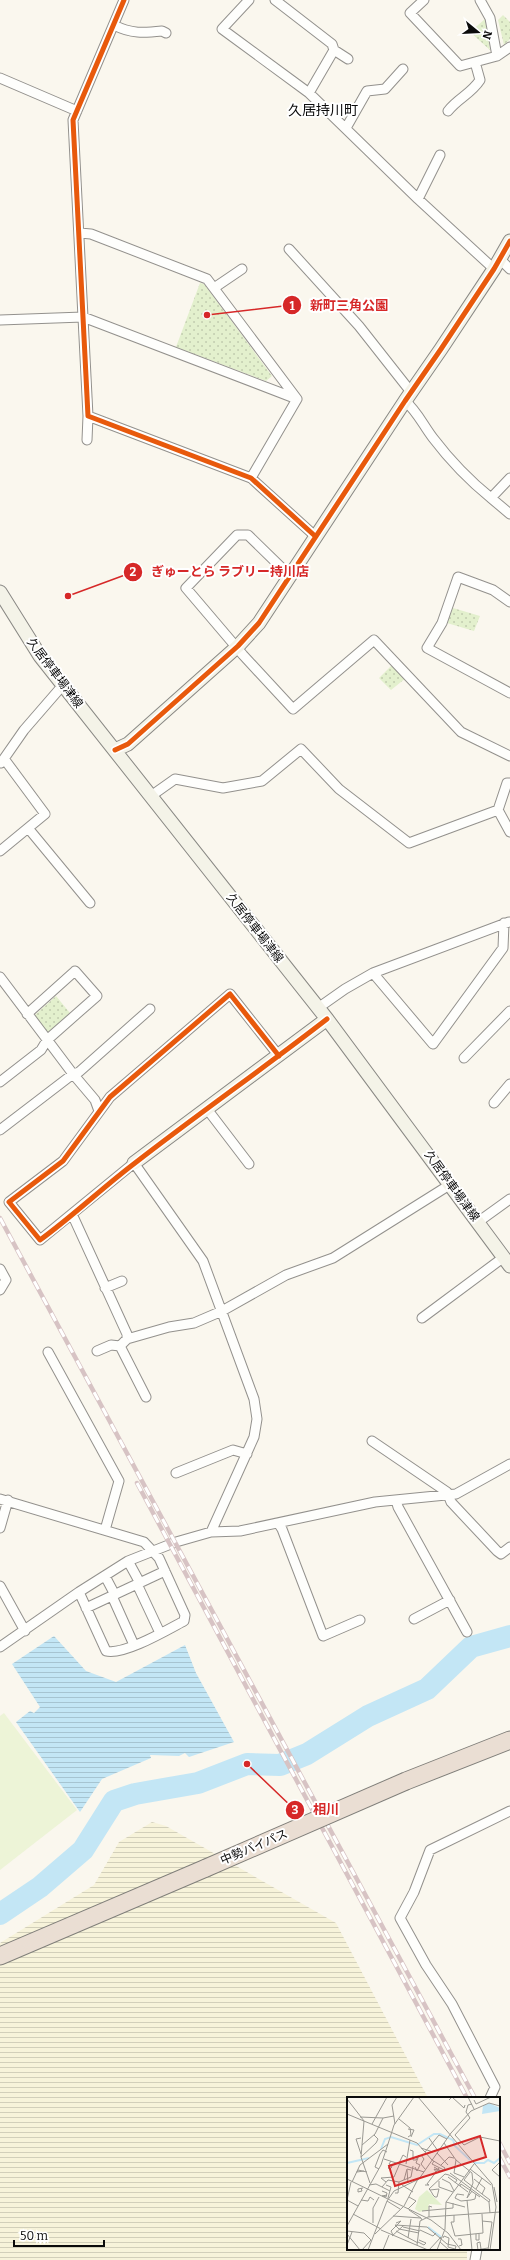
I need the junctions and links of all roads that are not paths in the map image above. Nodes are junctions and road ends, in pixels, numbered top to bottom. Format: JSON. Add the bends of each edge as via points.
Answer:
{"nodes":[{"id":1,"x":124,"y":0,"type":"edge"},
{"id":2,"x":249,"y":0,"type":"edge"},
{"id":3,"x":275,"y":0,"type":"edge"},
{"id":4,"x":424,"y":0,"type":"edge"},
{"id":5,"x":480,"y":0,"type":"edge"},
{"id":6,"x":114,"y":25,"type":"junction"},
{"id":7,"x":166,"y":33,"type":"dead end"},
{"id":8,"x":510,"y":47,"type":"edge"},
{"id":9,"x":334,"y":50,"type":"junction"},
{"id":10,"x":497,"y":56,"type":"junction"},
{"id":11,"x":348,"y":59,"type":"dead end"},
{"id":12,"x":475,"y":62,"type":"junction"},
{"id":13,"x":403,"y":69,"type":"dead end"},
{"id":14,"x":0,"y":78,"type":"edge"},
{"id":15,"x":309,"y":93,"type":"junction"},
{"id":16,"x":77,"y":111,"type":"junction"},
{"id":17,"x":448,"y":111,"type":"dead end"},
{"id":18,"x":346,"y":128,"type":"junction"},
{"id":19,"x":440,"y":155,"type":"dead end"},
{"id":20,"x":418,"y":199,"type":"junction"},
{"id":21,"x":80,"y":233,"type":"junction"},
{"id":22,"x":510,"y":241,"type":"edge"},
{"id":23,"x":288,"y":249,"type":"dead end"},
{"id":24,"x":497,"y":264,"type":"junction"},
{"id":25,"x":242,"y":269,"type":"dead end"},
{"id":26,"x":510,"y":269,"type":"edge"},
{"id":27,"x":214,"y":288,"type":"junction"},
{"id":28,"x":83,"y":317,"type":"junction"},
{"id":29,"x":0,"y":320,"type":"edge"},
{"id":30,"x":408,"y":396,"type":"junction"},
{"id":31,"x":297,"y":398,"type":"junction"},
{"id":32,"x":88,"y":416,"type":"junction"},
{"id":33,"x":87,"y":440,"type":"dead end"},
{"id":34,"x":251,"y":478,"type":"junction"},
{"id":35,"x":510,"y":478,"type":"edge"},
{"id":36,"x":491,"y":498,"type":"junction"},
{"id":37,"x":510,"y":514,"type":"edge"},
{"id":38,"x":315,"y":536,"type":"junction"},
{"id":39,"x":289,"y":575,"type":"junction"},
{"id":40,"x":0,"y":592,"type":"edge"},
{"id":41,"x":510,"y":602,"type":"edge"},
{"id":42,"x":238,"y":646,"type":"junction"},
{"id":43,"x":63,"y":685,"type":"junction"},
{"id":44,"x":510,"y":693,"type":"edge"},
{"id":45,"x":115,"y":750,"type":"junction"},
{"id":46,"x":510,"y":756,"type":"edge"},
{"id":47,"x":2,"y":762,"type":"edge"},
{"id":48,"x":510,"y":783,"type":"edge"},
{"id":49,"x":151,"y":796,"type":"junction"},
{"id":50,"x":498,"y":810,"type":"junction"},
{"id":51,"x":28,"y":828,"type":"junction"},
{"id":52,"x":510,"y":832,"type":"edge"},
{"id":53,"x":0,"y":851,"type":"edge"},
{"id":54,"x":90,"y":903,"type":"dead end"},
{"id":55,"x":507,"y":922,"type":"edge"},
{"id":56,"x":373,"y":973,"type":"junction"},
{"id":57,"x":0,"y":977,"type":"edge"},
{"id":58,"x":318,"y":1008,"type":"junction"},
{"id":59,"x":150,"y":1009,"type":"dead end"},
{"id":60,"x":510,"y":1011,"type":"edge"},
{"id":61,"x":27,"y":1014,"type":"junction"},
{"id":62,"x":327,"y":1019,"type":"junction"},
{"id":63,"x":47,"y":1040,"type":"junction"},
{"id":64,"x":279,"y":1056,"type":"junction"},
{"id":65,"x":464,"y":1058,"type":"dead end"},
{"id":66,"x":73,"y":1074,"type":"junction"},
{"id":67,"x":0,"y":1082,"type":"edge"},
{"id":68,"x":510,"y":1084,"type":"edge"},
{"id":69,"x":494,"y":1103,"type":"dead end"},
{"id":70,"x":207,"y":1109,"type":"junction"},
{"id":71,"x":99,"y":1111,"type":"junction"},
{"id":72,"x":0,"y":1130,"type":"edge"},
{"id":73,"x":134,"y":1163,"type":"junction"},
{"id":74,"x":248,"y":1164,"type":"dead end"},
{"id":75,"x":451,"y":1184,"type":"junction"},
{"id":76,"x":510,"y":1199,"type":"edge"},
{"id":77,"x":72,"y":1214,"type":"junction"},
{"id":78,"x":478,"y":1222,"type":"junction"},
{"id":79,"x":507,"y":1261,"type":"edge"},
{"id":80,"x":0,"y":1269,"type":"edge"},
{"id":81,"x":122,"y":1281,"type":"dead end"},
{"id":82,"x":105,"y":1288,"type":"junction"},
{"id":83,"x":0,"y":1290,"type":"edge"},
{"id":84,"x":222,"y":1311,"type":"junction"},
{"id":85,"x":422,"y":1318,"type":"dead end"},
{"id":86,"x":124,"y":1342,"type":"junction"},
{"id":87,"x":97,"y":1351,"type":"dead end"},
{"id":88,"x":48,"y":1352,"type":"dead end"},
{"id":89,"x":146,"y":1396,"type":"dead end"},
{"id":90,"x":372,"y":1441,"type":"dead end"},
{"id":91,"x":247,"y":1454,"type":"junction"},
{"id":92,"x":510,"y":1464,"type":"edge"},
{"id":93,"x":176,"y":1473,"type":"dead end"},
{"id":94,"x":450,"y":1495,"type":"junction"},
{"id":95,"x":4,"y":1499,"type":"edge"},
{"id":96,"x":396,"y":1500,"type":"junction"},
{"id":97,"x":278,"y":1523,"type":"junction"},
{"id":98,"x":0,"y":1528,"type":"edge"},
{"id":99,"x":105,"y":1530,"type":"junction"},
{"id":100,"x":211,"y":1532,"type":"junction"},
{"id":101,"x":510,"y":1547,"type":"edge"},
{"id":102,"x":153,"y":1551,"type":"junction"},
{"id":103,"x":128,"y":1561,"type":"junction"},
{"id":104,"x":165,"y":1570,"type":"junction"},
{"id":105,"x":105,"y":1576,"type":"junction"},
{"id":106,"x":138,"y":1584,"type":"junction"},
{"id":107,"x":0,"y":1586,"type":"edge"},
{"id":108,"x":79,"y":1592,"type":"junction"},
{"id":109,"x":113,"y":1596,"type":"junction"},
{"id":110,"x":450,"y":1600,"type":"junction"},
{"id":111,"x":86,"y":1608,"type":"junction"},
{"id":112,"x":414,"y":1619,"type":"dead end"},
{"id":113,"x":360,"y":1620,"type":"dead end"},
{"id":114,"x":25,"y":1631,"type":"junction"},
{"id":115,"x":467,"y":1632,"type":"dead end"},
{"id":116,"x":160,"y":1633,"type":"junction"},
{"id":117,"x":134,"y":1645,"type":"junction"},
{"id":118,"x":0,"y":1647,"type":"edge"},
{"id":119,"x":510,"y":1740,"type":"edge"},
{"id":120,"x":510,"y":1811,"type":"edge"},
{"id":121,"x":4,"y":1955,"type":"edge"},
{"id":122,"x":490,"y":2097,"type":"edge"},
{"id":123,"x":477,"y":2250,"type":"edge"},
{"id":124,"x":475,"y":2260,"type":"edge"}],
"edges":[{"from":1,"to":6,"type":"street"},
{"from":2,"to":15,"type":"street","via":[[222,29]]},
{"from":3,"to":9,"type":"street","via":[[332,44]]},
{"from":4,"to":12,"type":"street","via":[[410,13],[460,66]]},
{"from":5,"to":10,"type":"street","via":[[490,18]]},
{"from":6,"to":7,"type":"street","via":[[126,32]]},
{"from":6,"to":16,"type":"street"},
{"from":8,"to":10,"type":"street"},
{"from":9,"to":11,"type":"street"},
{"from":9,"to":15,"type":"street"},
{"from":10,"to":12,"type":"street"},
{"from":12,"to":17,"type":"street","via":[[480,80],[472,91]]},
{"from":13,"to":18,"type":"street","via":[[385,89],[367,91]]},
{"from":14,"to":16,"type":"street"},
{"from":15,"to":18,"type":"street"},
{"from":16,"to":21,"type":"street","via":[[73,120]]},
{"from":18,"to":20,"type":"street"},
{"from":19,"to":20,"type":"street"},
{"from":20,"to":24,"type":"street"},
{"from":21,"to":27,"type":"street","via":[[91,234],[207,278]]},
{"from":21,"to":28,"type":"street"},
{"from":22,"to":24,"type":"street"},
{"from":23,"to":30,"type":"street","via":[[359,326]]},
{"from":24,"to":26,"type":"street"},
{"from":24,"to":30,"type":"street"},
{"from":25,"to":27,"type":"street"},
{"from":27,"to":31,"type":"street"},
{"from":28,"to":29,"type":"street"},
{"from":28,"to":31,"type":"street"},
{"from":28,"to":32,"type":"street"},
{"from":30,"to":36,"type":"street","via":[[412,407],[445,453]]},
{"from":30,"to":38,"type":"street"},
{"from":31,"to":34,"type":"street"},
{"from":32,"to":33,"type":"street"},
{"from":32,"to":34,"type":"street"},
{"from":34,"to":38,"type":"street"},
{"from":35,"to":36,"type":"street"},
{"from":36,"to":37,"type":"street"},
{"from":38,"to":39,"type":"street"},
{"from":39,"to":42,"type":"street","via":[[282,590],[259,623]]},
{"from":39,"to":42,"type":"street","via":[[248,535],[237,535],[186,588]]},
{"from":40,"to":43,"type":"street","name":"久居停車場津線","via":[[40,656]]},
{"from":41,"to":44,"type":"street","via":[[493,590],[458,577],[442,623],[427,648]]},
{"from":42,"to":45,"type":"street","via":[[128,744]]},
{"from":42,"to":46,"type":"street","via":[[243,655],[293,709],[374,640],[461,732]]},
{"from":43,"to":45,"type":"street","name":"久居停車場津線"},
{"from":43,"to":47,"type":"street","via":[[24,730]]},
{"from":45,"to":49,"type":"street","name":"久居停車場津線"},
{"from":47,"to":51,"type":"street","via":[[45,814]]},
{"from":48,"to":50,"type":"street","via":[[507,783]]},
{"from":49,"to":50,"type":"street","via":[[175,779],[223,788],[262,781],[301,749],[340,789],[409,843]]},
{"from":49,"to":58,"type":"street","name":"久居停車場津線"},
{"from":50,"to":52,"type":"street"},
{"from":51,"to":53,"type":"street"},
{"from":51,"to":54,"type":"street"},
{"from":55,"to":56,"type":"street"},
{"from":55,"to":56,"type":"street","via":[[503,948],[433,1044]]},
{"from":56,"to":58,"type":"street"},
{"from":57,"to":61,"type":"street"},
{"from":58,"to":62,"type":"street","name":"久居停車場津線"},
{"from":59,"to":66,"type":"street","via":[[79,1072]]},
{"from":60,"to":65,"type":"street"},
{"from":61,"to":63,"type":"street"},
{"from":61,"to":63,"type":"street","via":[[75,971],[97,996]]},
{"from":62,"to":64,"type":"street"},
{"from":62,"to":75,"type":"street","name":"久居停車場津線"},
{"from":63,"to":66,"type":"street"},
{"from":63,"to":67,"type":"street","via":[[41,1050]]},
{"from":64,"to":70,"type":"street"},
{"from":64,"to":71,"type":"street","via":[[230,994],[110,1097]]},
{"from":66,"to":71,"type":"street","via":[[95,1100]]},
{"from":66,"to":72,"type":"street"},
{"from":68,"to":69,"type":"street"},
{"from":70,"to":73,"type":"street"},
{"from":70,"to":74,"type":"street"},
{"from":71,"to":77,"type":"street","via":[[63,1161],[10,1202],[40,1240]]},
{"from":73,"to":77,"type":"street"},
{"from":73,"to":84,"type":"street","via":[[195,1247],[210,1276]]},
{"from":75,"to":78,"type":"street","name":"久居停車場津線"},
{"from":75,"to":84,"type":"street","via":[[333,1258],[286,1275]]},
{"from":76,"to":78,"type":"street"},
{"from":77,"to":82,"type":"street"},
{"from":78,"to":79,"type":"street","name":"久居停車場津線"},
{"from":79,"to":85,"type":"street"},
{"from":80,"to":83,"type":"street","via":[[6,1280]]},
{"from":81,"to":82,"type":"street"},
{"from":82,"to":86,"type":"street"},
{"from":84,"to":86,"type":"street","via":[[194,1323],[169,1327]]},
{"from":84,"to":91,"type":"street","via":[[256,1410],[256,1428]]},
{"from":86,"to":87,"type":"street"},
{"from":86,"to":89,"type":"street"},
{"from":88,"to":99,"type":"street","via":[[119,1481]]},
{"from":90,"to":94,"type":"street"},
{"from":91,"to":93,"type":"street","via":[[234,1450]]},
{"from":91,"to":100,"type":"street"},
{"from":92,"to":94,"type":"street"},
{"from":94,"to":96,"type":"street"},
{"from":94,"to":101,"type":"street","via":[[451,1502],[497,1552],[501,1554]]},
{"from":95,"to":98,"type":"street"},
{"from":95,"to":99,"type":"street"},
{"from":96,"to":97,"type":"street","via":[[375,1502]]},
{"from":96,"to":110,"type":"street"},
{"from":97,"to":100,"type":"street","via":[[240,1531]]},
{"from":97,"to":113,"type":"street","via":[[323,1636]]},
{"from":99,"to":102,"type":"street","via":[[144,1542]]},
{"from":100,"to":102,"type":"street"},
{"from":102,"to":103,"type":"street"},
{"from":102,"to":104,"type":"street"},
{"from":103,"to":105,"type":"street"},
{"from":103,"to":106,"type":"street"},
{"from":104,"to":106,"type":"street"},
{"from":104,"to":116,"type":"street","via":[[185,1615],[184,1621]]},
{"from":105,"to":108,"type":"street"},
{"from":105,"to":109,"type":"street"},
{"from":106,"to":109,"type":"street"},
{"from":106,"to":116,"type":"street"},
{"from":107,"to":114,"type":"street"},
{"from":108,"to":111,"type":"street"},
{"from":108,"to":114,"type":"street"},
{"from":109,"to":111,"type":"street"},
{"from":109,"to":117,"type":"street"},
{"from":110,"to":112,"type":"street"},
{"from":110,"to":115,"type":"street"},
{"from":111,"to":117,"type":"street","via":[[106,1651],[113,1653]]},
{"from":114,"to":118,"type":"street"},
{"from":116,"to":117,"type":"street"},
{"from":119,"to":121,"type":"highway","name":"中勢バイパス","bridge":true,"via":[[406,1782]]},
{"from":120,"to":122,"type":"street","via":[[430,1850],[414,1892],[400,1918],[426,1965],[452,2004],[495,2087]]},
{"from":123,"to":124,"type":"street"}]}
